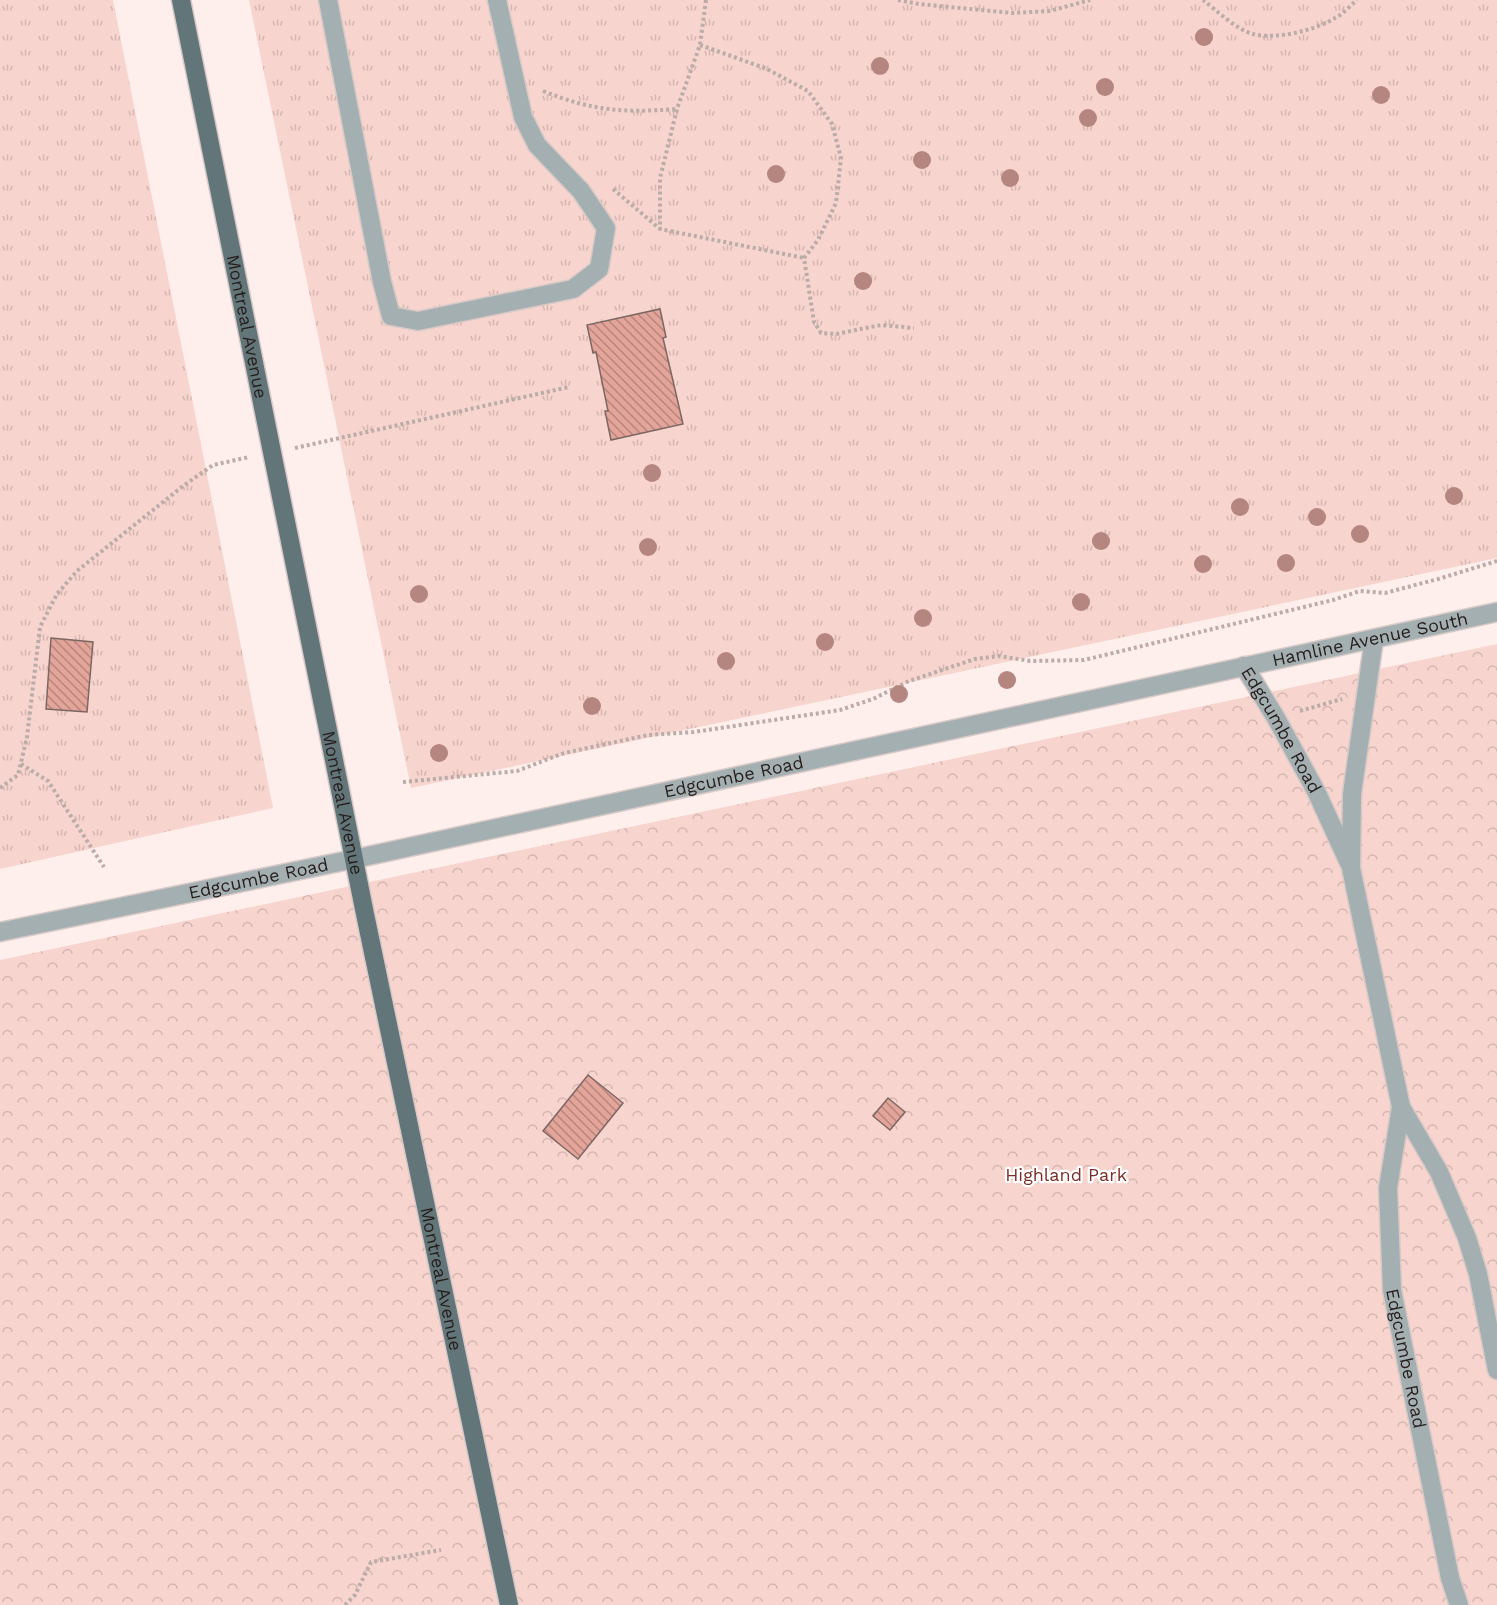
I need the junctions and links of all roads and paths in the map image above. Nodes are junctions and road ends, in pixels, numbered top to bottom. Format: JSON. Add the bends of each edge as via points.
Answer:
{"nodes":[{"id":1,"x":181,"y":0,"type":"edge"},
{"id":2,"x":328,"y":0,"type":"edge"},
{"id":3,"x":497,"y":0,"type":"edge"},
{"id":4,"x":706,"y":0,"type":"edge"},
{"id":5,"x":898,"y":0,"type":"edge"},
{"id":6,"x":1090,"y":0,"type":"edge"},
{"id":7,"x":1203,"y":0,"type":"edge"},
{"id":8,"x":1357,"y":0,"type":"edge"},
{"id":9,"x":700,"y":45,"type":"junction"},
{"id":10,"x":540,"y":80,"type":"dead end"},
{"id":11,"x":543,"y":91,"type":"junction"},
{"id":12,"x":545,"y":100,"type":"dead end"},
{"id":13,"x":677,"y":109,"type":"junction"},
{"id":14,"x":607,"y":184,"type":"dead end"},
{"id":15,"x":660,"y":229,"type":"junction"},
{"id":16,"x":804,"y":258,"type":"junction"},
{"id":17,"x":914,"y":328,"type":"dead end"},
{"id":18,"x":569,"y":387,"type":"dead end"},
{"id":19,"x":272,"y":452,"type":"junction"},
{"id":20,"x":1497,"y":561,"type":"edge"},
{"id":21,"x":1497,"y":612,"type":"edge"},
{"id":22,"x":1374,"y":639,"type":"junction"},
{"id":23,"x":1244,"y":666,"type":"junction"},
{"id":24,"x":21,"y":764,"type":"junction"},
{"id":25,"x":403,"y":782,"type":"dead end"},
{"id":26,"x":0,"y":788,"type":"edge"},
{"id":27,"x":354,"y":859,"type":"junction"},
{"id":28,"x":104,"y":867,"type":"dead end"},
{"id":29,"x":1352,"y":868,"type":"junction"},
{"id":30,"x":0,"y":932,"type":"edge"},
{"id":31,"x":1401,"y":1107,"type":"junction"},
{"id":32,"x":1497,"y":1370,"type":"edge"},
{"id":33,"x":441,"y":1550,"type":"dead end"},
{"id":34,"x":345,"y":1605,"type":"edge"},
{"id":35,"x":509,"y":1605,"type":"edge"},
{"id":36,"x":1459,"y":1605,"type":"edge"}],
"edges":[{"from":1,"to":19,"type":"main road","name":"Montreal Avenue"},
{"from":2,"to":3,"type":"street","via":[[382,282],[392,316],[418,321],[573,289],[599,269],[606,228],[581,191],[537,145],[523,117]]},
{"from":4,"to":9,"type":"path"},
{"from":5,"to":6,"type":"path","via":[[1012,13],[1050,11]]},
{"from":7,"to":8,"type":"path","via":[[1253,34],[1278,35],[1317,27],[1338,17]]},
{"from":9,"to":13,"type":"path"},
{"from":9,"to":16,"type":"path","via":[[765,68],[808,91],[832,124],[841,158],[836,203],[818,240]]},
{"from":10,"to":11,"type":"path"},
{"from":11,"to":12,"type":"path"},
{"from":11,"to":13,"type":"path","via":[[598,109]]},
{"from":13,"to":15,"type":"path","via":[[660,178]]},
{"from":14,"to":15,"type":"path"},
{"from":15,"to":16,"type":"path"},
{"from":16,"to":17,"type":"path","via":[[813,322],[821,333],[881,325]]},
{"from":18,"to":19,"type":"path"},
{"from":19,"to":24,"type":"path","via":[[213,465],[77,571],[57,594],[40,627]]},
{"from":19,"to":27,"type":"main road","name":"Montreal Avenue"},
{"from":20,"to":25,"type":"path","via":[[1385,593],[1360,591],[1084,660],[1030,661],[999,656],[975,659],[840,710],[648,735],[564,753],[517,771]]},
{"from":21,"to":22,"type":"street","name":"Hamline Avenue South"},
{"from":22,"to":23,"type":"street","name":"Hamline Avenue South"},
{"from":22,"to":29,"type":"street","name":"Edgcumbe Road","via":[[1352,794]]},
{"from":23,"to":27,"type":"street","name":"Edgcumbe Road"},
{"from":23,"to":29,"type":"street","name":"Edgcumbe Road","via":[[1316,791]]},
{"from":24,"to":26,"type":"path","via":[[18,775]]},
{"from":24,"to":28,"type":"path","via":[[48,781]]},
{"from":27,"to":30,"type":"street","name":"Edgcumbe Road"},
{"from":27,"to":35,"type":"main road","name":"Montreal Avenue"},
{"from":29,"to":31,"type":"street","name":"Edgcumbe Road"},
{"from":31,"to":32,"type":"street","name":"Edgcumbe Road","via":[[1439,1172],[1467,1238]]},
{"from":31,"to":36,"type":"street","name":"Edgcumbe Road","via":[[1388,1188],[1392,1290],[1450,1578]]},
{"from":33,"to":34,"type":"path","via":[[371,1562],[355,1595]]}]}
